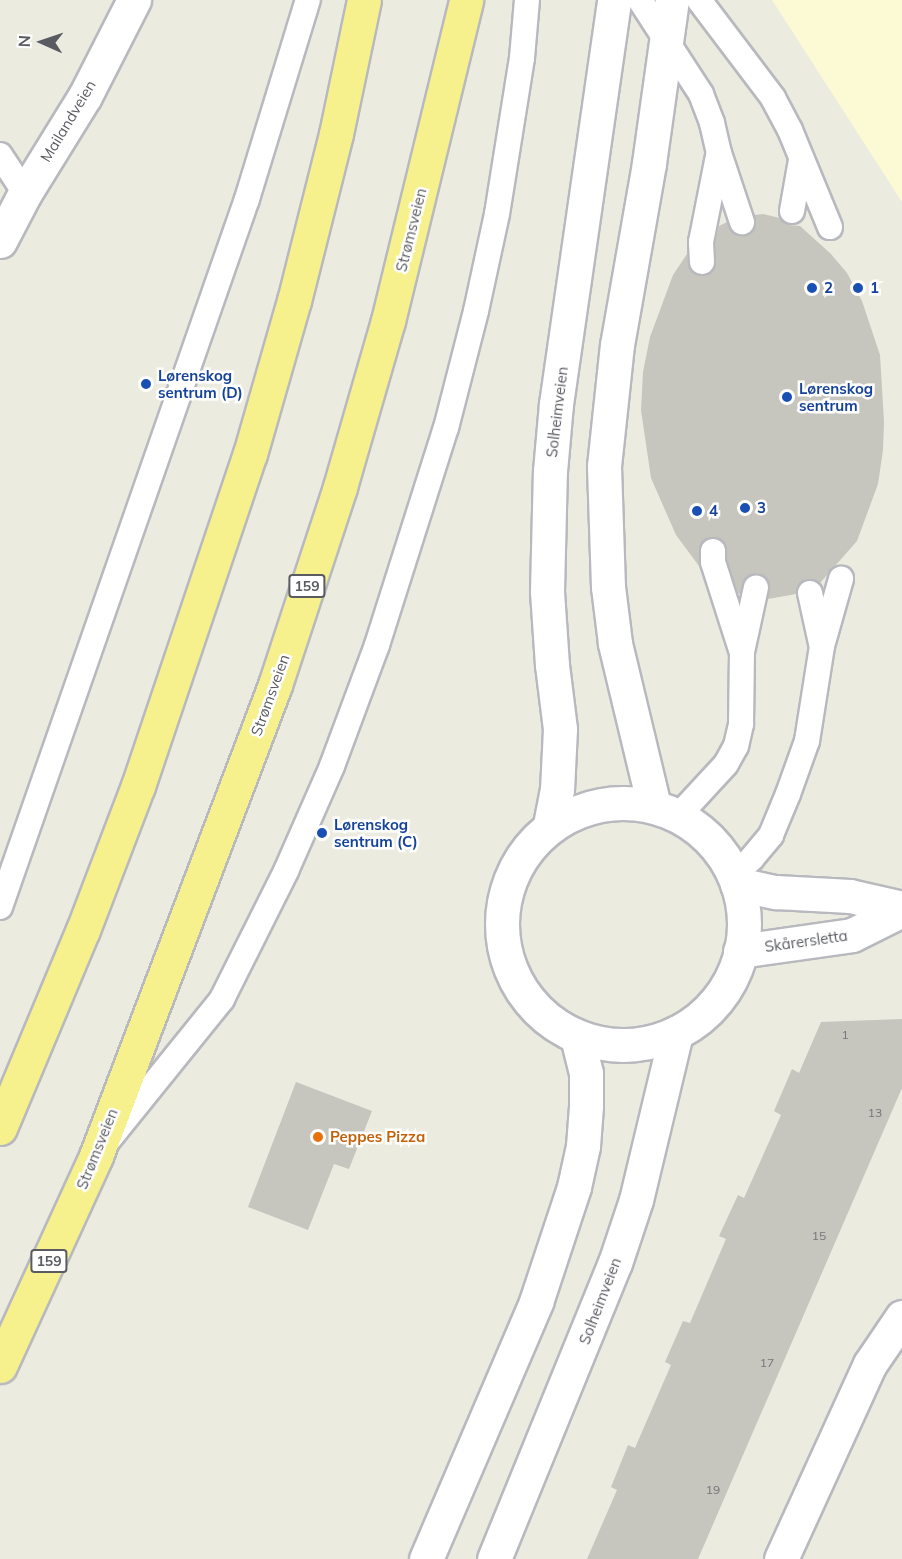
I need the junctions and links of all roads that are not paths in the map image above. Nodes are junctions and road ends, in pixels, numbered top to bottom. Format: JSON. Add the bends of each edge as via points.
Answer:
{"nodes":[{"id":1,"x":134,"y":0,"type":"edge"},
{"id":2,"x":308,"y":0,"type":"edge"},
{"id":3,"x":364,"y":0,"type":"edge"},
{"id":4,"x":466,"y":0,"type":"edge"},
{"id":5,"x":527,"y":0,"type":"edge"},
{"id":6,"x":614,"y":0,"type":"edge"},
{"id":7,"x":640,"y":0,"type":"edge"},
{"id":8,"x":672,"y":0,"type":"edge"},
{"id":9,"x":699,"y":0,"type":"edge"},
{"id":10,"x":667,"y":41,"type":"junction"},
{"id":11,"x":718,"y":153,"type":"junction"},
{"id":12,"x":0,"y":155,"type":"edge"},
{"id":13,"x":801,"y":160,"type":"junction"},
{"id":14,"x":25,"y":193,"type":"junction"},
{"id":15,"x":792,"y":211,"type":"dead end"},
{"id":16,"x":742,"y":222,"type":"dead end"},
{"id":17,"x":830,"y":227,"type":"dead end"},
{"id":18,"x":0,"y":241,"type":"edge"},
{"id":19,"x":702,"y":262,"type":"dead end"},
{"id":20,"x":713,"y":551,"type":"dead end"},
{"id":21,"x":842,"y":579,"type":"dead end"},
{"id":22,"x":756,"y":587,"type":"dead end"},
{"id":23,"x":810,"y":593,"type":"dead end"},
{"id":24,"x":822,"y":646,"type":"junction"},
{"id":25,"x":742,"y":652,"type":"junction"},
{"id":26,"x":667,"y":810,"type":"junction"},
{"id":27,"x":550,"y":825,"type":"junction"},
{"id":28,"x":735,"y":880,"type":"junction"},
{"id":29,"x":0,"y":907,"type":"edge"},
{"id":30,"x":902,"y":909,"type":"edge"},
{"id":31,"x":740,"y":951,"type":"junction"},
{"id":32,"x":676,"y":1033,"type":"junction"},
{"id":33,"x":578,"y":1036,"type":"junction"},
{"id":34,"x":0,"y":1128,"type":"edge"},
{"id":35,"x":96,"y":1156,"type":"junction"},
{"id":36,"x":902,"y":1317,"type":"edge"},
{"id":37,"x":1,"y":1363,"type":"edge"},
{"id":38,"x":426,"y":1559,"type":"edge"},
{"id":39,"x":494,"y":1559,"type":"edge"},
{"id":40,"x":781,"y":1559,"type":"edge"}],
"edges":[{"from":1,"to":14,"type":"main road","name":"Mailandveien","via":[[85,96]]},
{"from":2,"to":29,"type":"lane","via":[[247,199]]},
{"from":3,"to":34,"type":"highway","via":[[336,134],[250,454],[138,786]]},
{"from":4,"to":35,"type":"highway","name":"Strømsveien","number":"159","via":[[388,321],[340,488],[275,685]]},
{"from":5,"to":35,"type":"lane","via":[[522,58],[497,214],[446,428],[377,645],[332,766],[286,871],[222,999]]},
{"from":6,"to":27,"type":"main road","name":"Solheimveien","via":[[556,404],[550,471],[547,591],[560,729],[559,771]]},
{"from":7,"to":10,"type":"lane"},
{"from":8,"to":10,"type":"main road"},
{"from":9,"to":13,"type":"lane","via":[[773,98]]},
{"from":10,"to":11,"type":"lane","via":[[701,94]]},
{"from":10,"to":26,"type":"main road","via":[[622,312],[604,466],[607,575],[615,643]]},
{"from":11,"to":16,"type":"lane"},
{"from":11,"to":19,"type":"lane","via":[[701,242]]},
{"from":12,"to":14,"type":"lane"},
{"from":13,"to":15,"type":"lane"},
{"from":13,"to":17,"type":"lane"},
{"from":14,"to":18,"type":"main road","name":"Mailandveien"},
{"from":20,"to":25,"type":"lane","via":[[713,562]]},
{"from":21,"to":24,"type":"lane"},
{"from":22,"to":25,"type":"lane"},
{"from":23,"to":24,"type":"lane"},
{"from":24,"to":28,"type":"lane","via":[[807,741],[788,794],[771,835]]},
{"from":25,"to":26,"type":"lane","via":[[741,724],[736,746],[726,764]]},
{"from":26,"to":27,"type":"main road","via":[[606,804]]},
{"from":26,"to":28,"type":"main road","via":[[709,839]]},
{"from":27,"to":33,"type":"main road","via":[[521,860],[509,884],[503,936],[508,962],[519,986],[555,1024]]},
{"from":28,"to":30,"type":"main road","name":"Skårersletta","via":[[776,892],[850,896]]},
{"from":28,"to":31,"type":"main road","via":[[744,917]]},
{"from":30,"to":31,"type":"main road","name":"Skårersletta","via":[[852,935]]},
{"from":31,"to":32,"type":"main road","via":[[729,982],[715,1002]]},
{"from":32,"to":33,"type":"main road","via":[[627,1045]]},
{"from":32,"to":39,"type":"main road","name":"Solheimveien","via":[[636,1200],[615,1263]]},
{"from":33,"to":38,"type":"main road","via":[[586,1073],[586,1106],[574,1187],[536,1302]]},
{"from":35,"to":37,"type":"highway","name":"Strømsveien","number":"159"},
{"from":36,"to":40,"type":"main road","via":[[870,1364]]}]}
